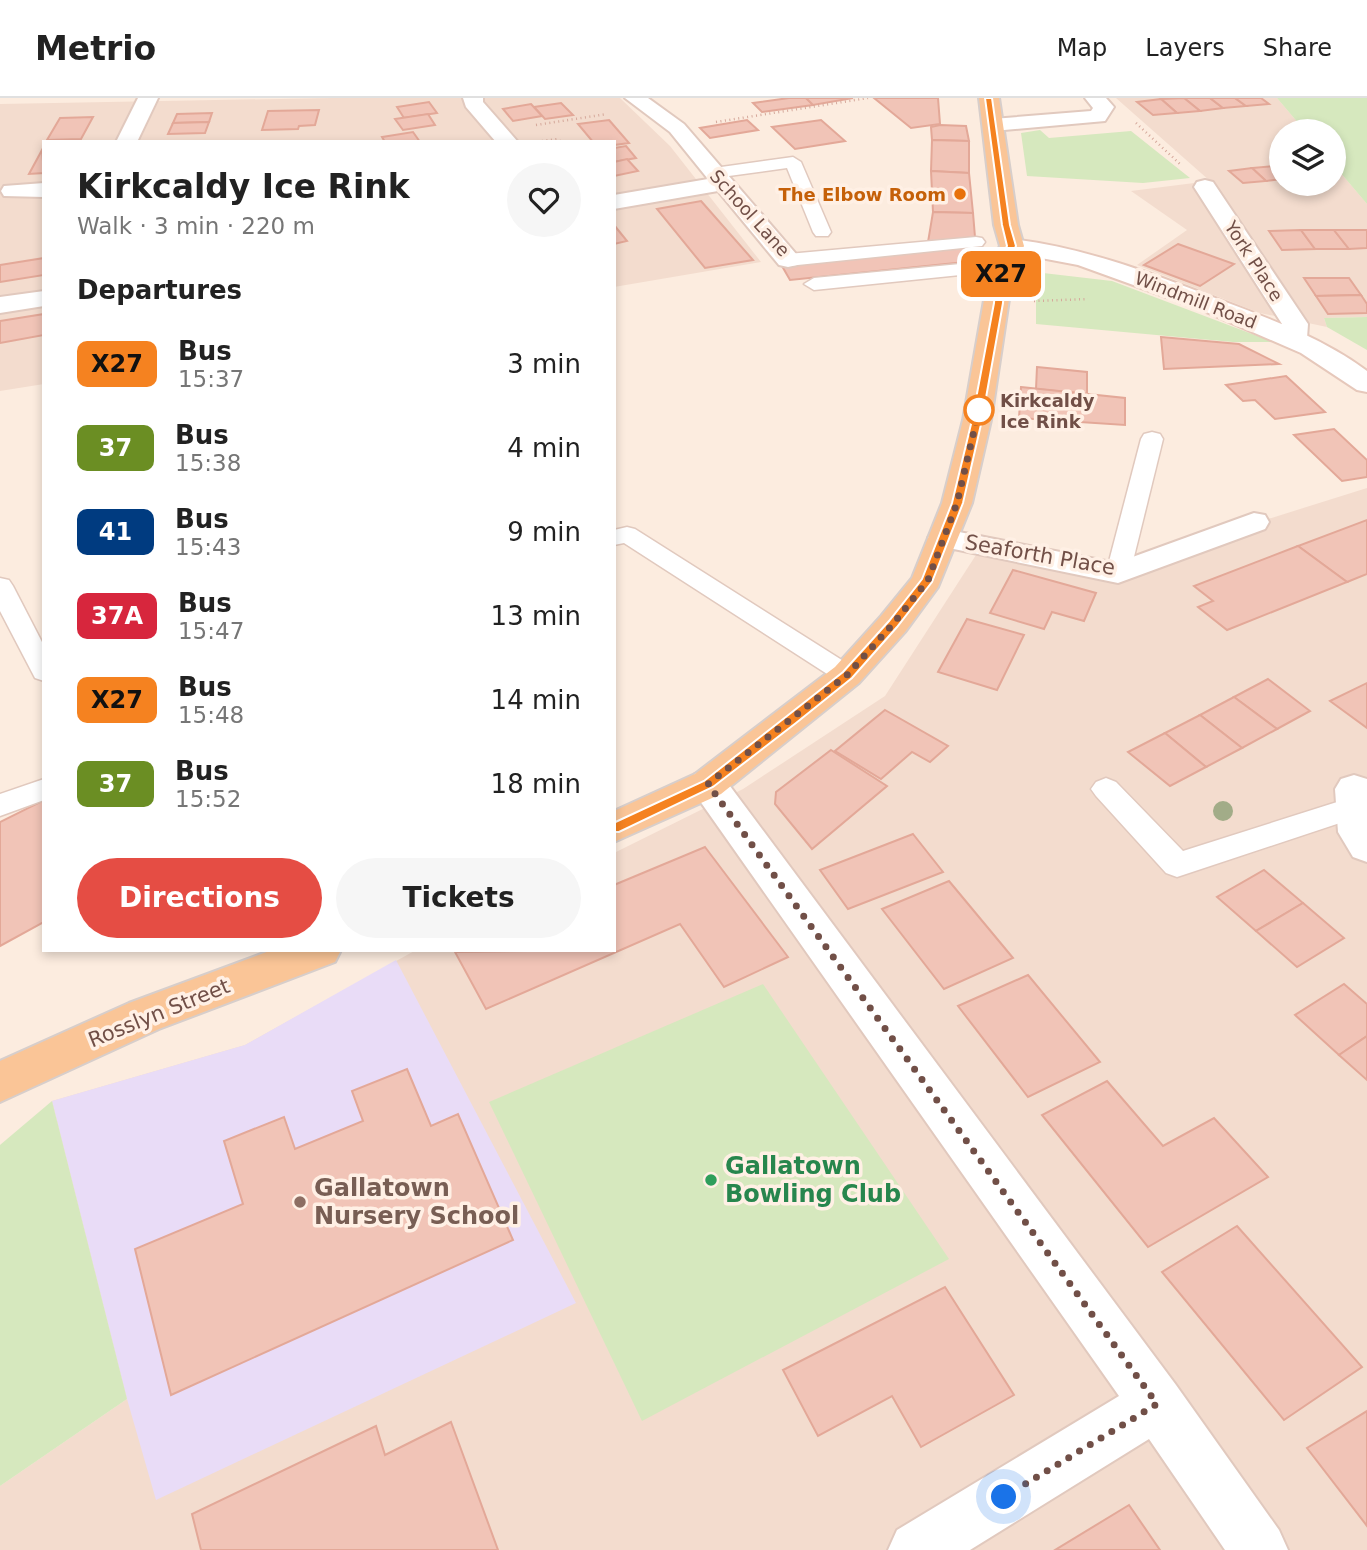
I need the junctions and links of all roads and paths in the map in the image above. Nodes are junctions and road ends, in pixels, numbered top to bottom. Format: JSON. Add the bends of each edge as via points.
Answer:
{"nodes":[{"id":1,"x":148,"y":98,"type":"edge"},
{"id":2,"x":473,"y":98,"type":"edge"},
{"id":3,"x":869,"y":98,"type":"edge"},
{"id":4,"x":1094,"y":98,"type":"edge"},
{"id":5,"x":643,"y":103,"type":"edge"},
{"id":6,"x":991,"y":112,"type":"edge"},
{"id":7,"x":1129,"y":117,"type":"dead end"},
{"id":8,"x":677,"y":128,"type":"junction"},
{"id":9,"x":502,"y":136,"type":"edge"},
{"id":10,"x":127,"y":140,"type":"edge"},
{"id":11,"x":718,"y":178,"type":"junction"},
{"id":12,"x":1205,"y":187,"type":"joint"},
{"id":13,"x":42,"y":190,"type":"edge"},
{"id":14,"x":12,"y":191,"type":"dead end"},
{"id":15,"x":616,"y":202,"type":"edge"},
{"id":16,"x":822,"y":232,"type":"dead end"},
{"id":17,"x":976,"y":242,"type":"dead end"},
{"id":18,"x":1007,"y":256,"type":"junction"},
{"id":19,"x":788,"y":260,"type":"joint"},
{"id":20,"x":814,"y":284,"type":"dead end"},
{"id":21,"x":42,"y":298,"type":"edge"},
{"id":22,"x":0,"y":305,"type":"edge"},
{"id":23,"x":1294,"y":338,"type":"junction"},
{"id":24,"x":1367,"y":384,"type":"edge"},
{"id":25,"x":1152,"y":439,"type":"dead end"},
{"id":26,"x":1254,"y":522,"type":"dead end"},
{"id":27,"x":616,"y":537,"type":"edge"},
{"id":28,"x":944,"y":538,"type":"junction"},
{"id":29,"x":1118,"y":573,"type":"junction"},
{"id":30,"x":0,"y":586,"type":"edge"},
{"id":31,"x":42,"y":668,"type":"edge"},
{"id":32,"x":847,"y":675,"type":"junction"},
{"id":33,"x":708,"y":784,"type":"junction"},
{"id":34,"x":1106,"y":789,"type":"dead end"},
{"id":35,"x":42,"y":790,"type":"edge"},
{"id":36,"x":1355,"y":798,"type":"joint"},
{"id":37,"x":0,"y":806,"type":"edge"},
{"id":38,"x":616,"y":827,"type":"edge"},
{"id":39,"x":1367,"y":847,"type":"edge"},
{"id":40,"x":315,"y":952,"type":"edge"},
{"id":41,"x":0,"y":1082,"type":"edge"},
{"id":42,"x":1157,"y":1404,"type":"junction"},
{"id":43,"x":917,"y":1550,"type":"edge"},
{"id":44,"x":1259,"y":1550,"type":"edge"}],
"edges":[{"from":1,"to":10,"type":"street"},
{"from":2,"to":9,"type":"street"},
{"from":3,"to":8,"type":"path"},
{"from":4,"to":6,"type":"street","via":[[1104,107],[1098,117]]},
{"from":5,"to":8,"type":"street","name":"School Lane"},
{"from":5,"to":9,"type":"path"},
{"from":6,"to":18,"type":"main road"},
{"from":7,"to":12,"type":"path"},
{"from":8,"to":11,"type":"street","name":"School Lane"},
{"from":11,"to":15,"type":"street"},
{"from":11,"to":16,"type":"lane","via":[[793,162]]},
{"from":11,"to":19,"type":"street","name":"School Lane"},
{"from":12,"to":23,"type":"street","name":"York Place","via":[[1295,324]]},
{"from":13,"to":14,"type":"street"},
{"from":17,"to":19,"type":"lane","name":"School Lane"},
{"from":18,"to":20,"type":"lane"},
{"from":18,"to":23,"type":"street","name":"Windmill Road","via":[[1069,254]]},
{"from":18,"to":28,"type":"main road","via":[[977,420]]},
{"from":21,"to":22,"type":"street"},
{"from":23,"to":24,"type":"street","name":"Windmill Road"},
{"from":25,"to":29,"type":"lane"},
{"from":26,"to":29,"type":"street","name":"Seaforth Place"},
{"from":27,"to":32,"type":"lane","via":[[627,534]]},
{"from":28,"to":29,"type":"street","name":"Seaforth Place"},
{"from":28,"to":32,"type":"main road","via":[[928,580]]},
{"from":30,"to":31,"type":"lane"},
{"from":32,"to":33,"type":"main road"},
{"from":33,"to":38,"type":"main road"},
{"from":33,"to":42,"type":"street"},
{"from":34,"to":36,"type":"lane","via":[[1177,865]]},
{"from":35,"to":37,"type":"lane"},
{"from":36,"to":39,"type":"street","via":[[1357,832]]},
{"from":40,"to":41,"type":"main road","name":"Rosslyn Street","via":[[144,1016]]},
{"from":42,"to":43,"type":"street"},
{"from":42,"to":44,"type":"street"}]}
